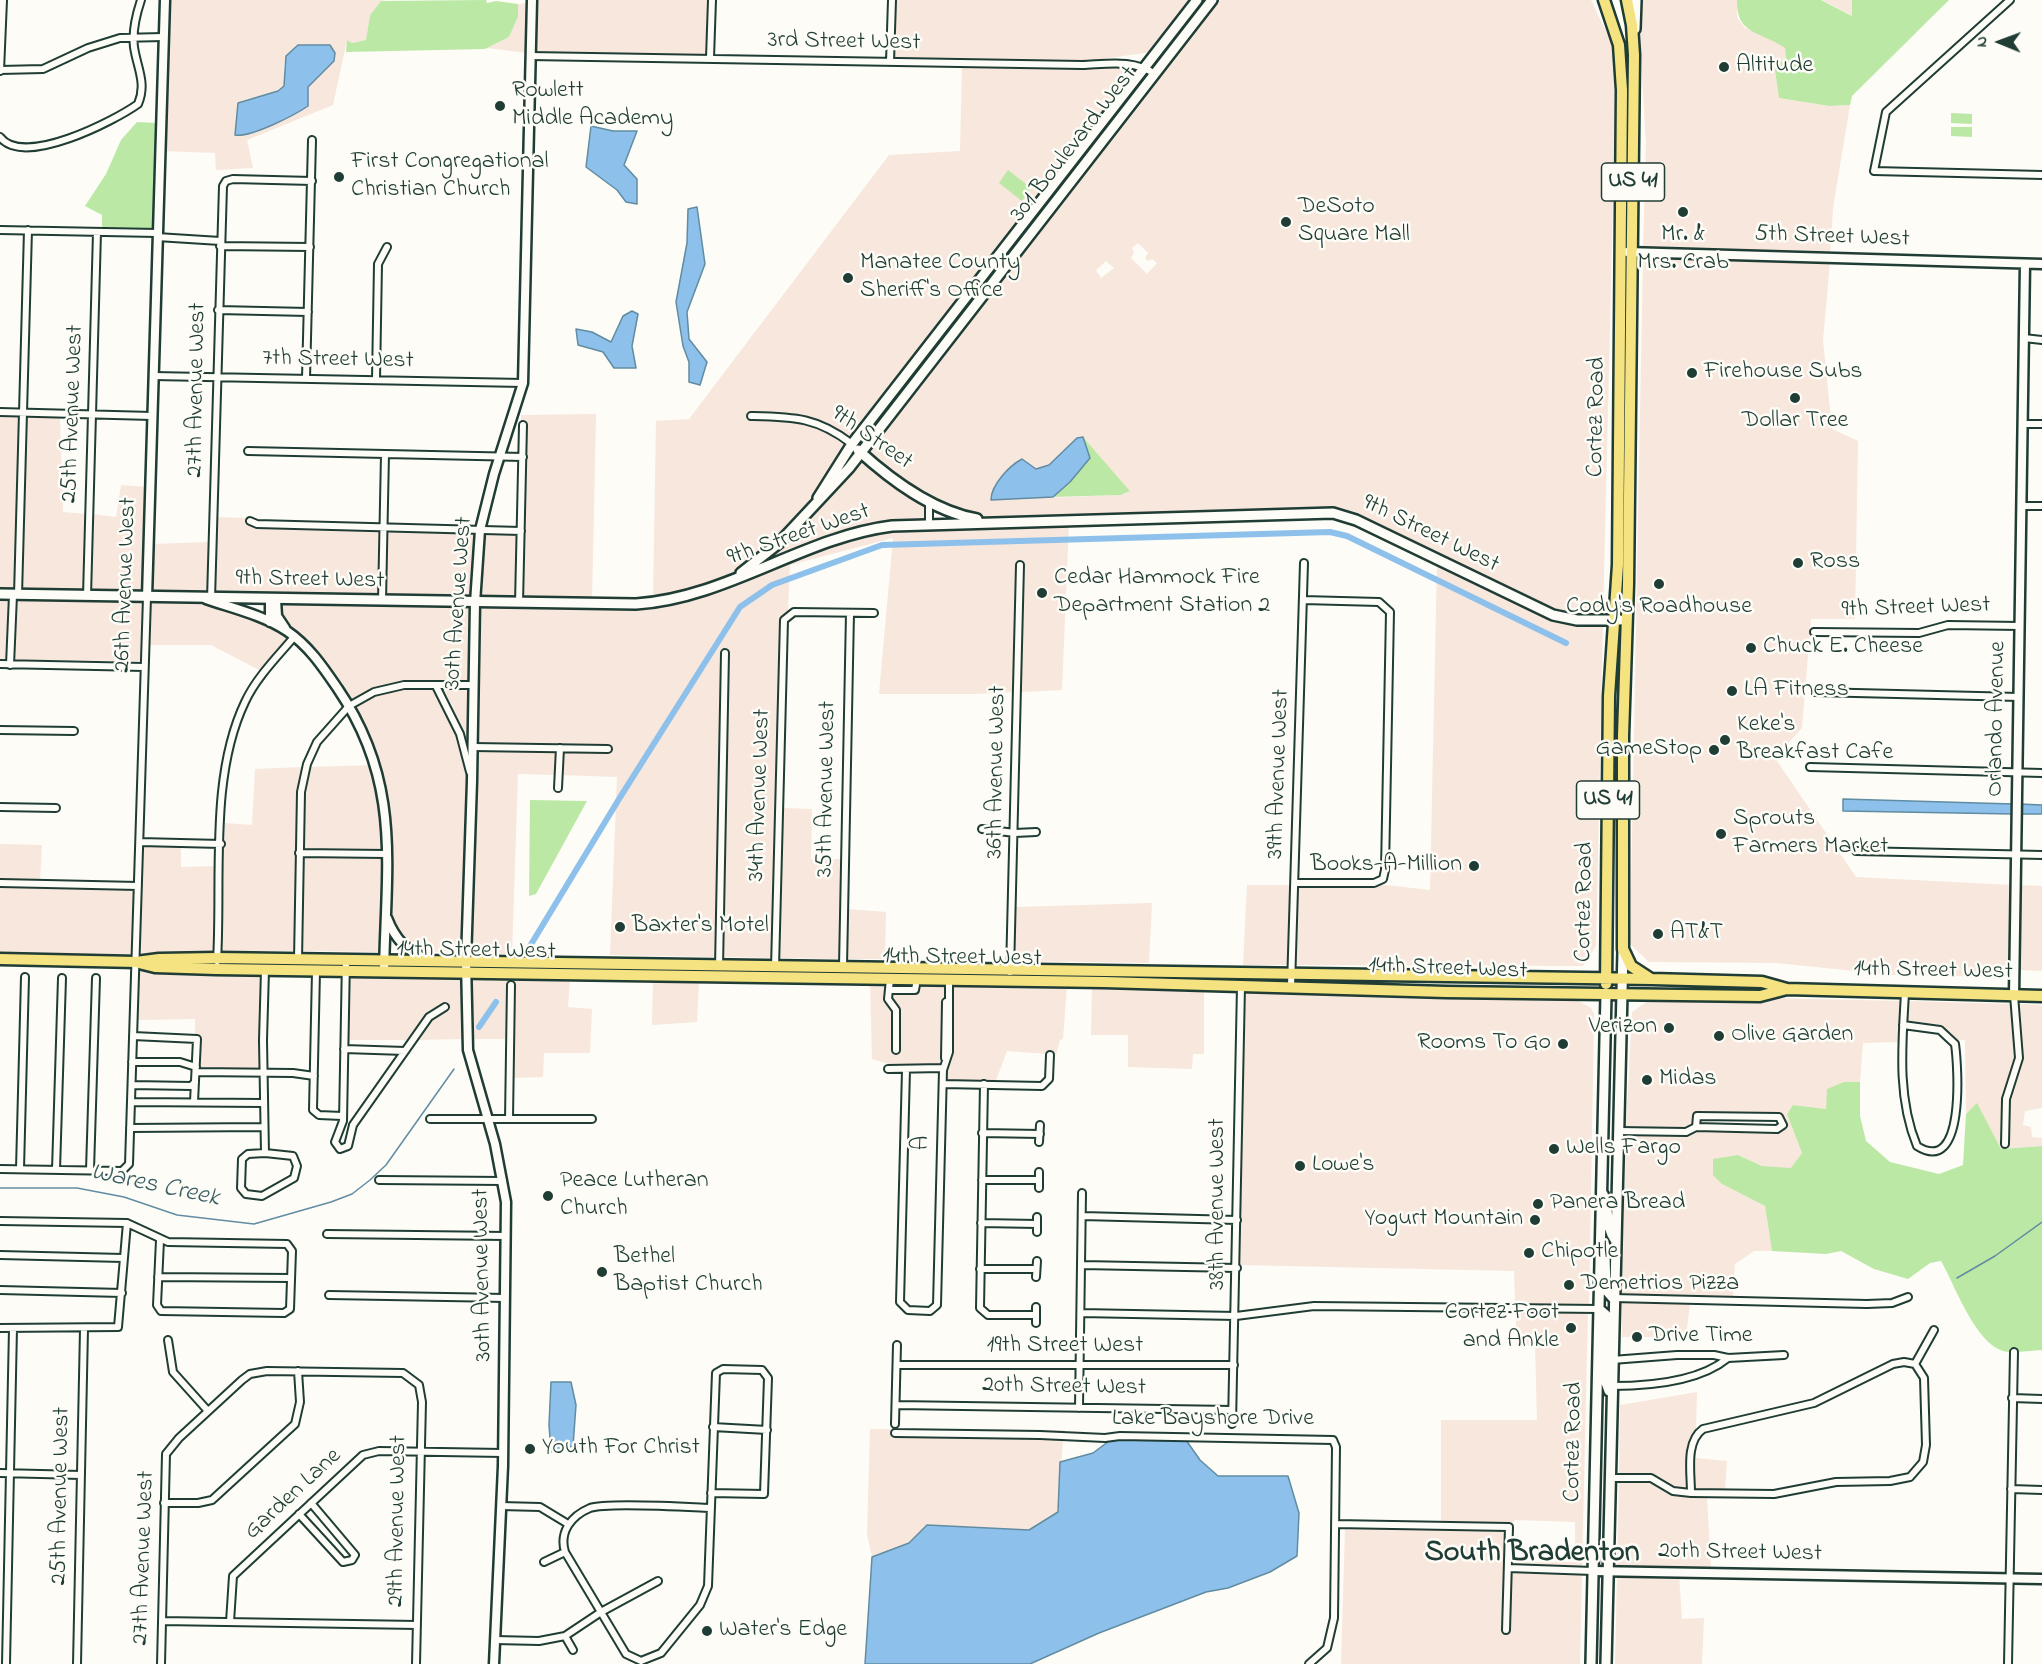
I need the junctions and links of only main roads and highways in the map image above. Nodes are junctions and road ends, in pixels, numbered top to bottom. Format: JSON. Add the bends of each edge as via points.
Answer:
{"nodes":[{"id":1,"x":1197,"y":0,"type":"edge"},
{"id":2,"x":1212,"y":0,"type":"edge"},
{"id":3,"x":1604,"y":0,"type":"edge"},
{"id":4,"x":1627,"y":0,"type":"edge"},
{"id":5,"x":1636,"y":0,"type":"edge"},
{"id":6,"x":1634,"y":41,"type":"junction"},
{"id":7,"x":1626,"y":252,"type":"junction"},
{"id":8,"x":852,"y":444,"type":"junction"},
{"id":9,"x":861,"y":453,"type":"junction"},
{"id":10,"x":810,"y":510,"type":"junction"},
{"id":11,"x":995,"y":522,"type":"junction"},
{"id":12,"x":717,"y":585,"type":"junction"},
{"id":13,"x":0,"y":594,"type":"edge"},
{"id":14,"x":1621,"y":620,"type":"junction"},
{"id":15,"x":1623,"y":949,"type":"junction"},
{"id":16,"x":0,"y":959,"type":"edge"},
{"id":17,"x":217,"y":963,"type":"junction"},
{"id":18,"x":298,"y":965,"type":"junction"},
{"id":19,"x":346,"y":965,"type":"junction"},
{"id":20,"x":384,"y":966,"type":"junction"},
{"id":21,"x":466,"y":967,"type":"junction"},
{"id":22,"x":719,"y":971,"type":"junction"},
{"id":23,"x":1010,"y":975,"type":"junction"},
{"id":24,"x":1477,"y":978,"type":"junction"},
{"id":25,"x":1606,"y":979,"type":"junction"},
{"id":26,"x":1623,"y":979,"type":"junction"},
{"id":27,"x":1292,"y":980,"type":"junction"},
{"id":28,"x":1652,"y":980,"type":"junction"},
{"id":29,"x":1786,"y":989,"type":"junction"},
{"id":30,"x":1414,"y":991,"type":"junction"},
{"id":31,"x":1623,"y":993,"type":"junction"},
{"id":32,"x":1606,"y":994,"type":"junction"},
{"id":33,"x":2042,"y":996,"type":"edge"},
{"id":34,"x":1601,"y":1191,"type":"junction"},
{"id":35,"x":1600,"y":1233,"type":"junction"},
{"id":36,"x":1616,"y":1240,"type":"junction"},
{"id":37,"x":1613,"y":1298,"type":"junction"},
{"id":38,"x":1599,"y":1309,"type":"junction"},
{"id":39,"x":1611,"y":1399,"type":"junction"},
{"id":40,"x":1591,"y":1664,"type":"edge"},
{"id":41,"x":1606,"y":1664,"type":"edge"}],
"edges":[{"from":1,"to":8,"type":"main road","name":"301 Boulevard West"},
{"from":2,"to":9,"type":"main road","name":"301 Boulevard West"},
{"from":3,"to":7,"type":"main road","name":"Cortez Road","number":"US 41","via":[[1617,35],[1622,68]]},
{"from":4,"to":6,"type":"main road","name":"Cortez Road","number":"US 41"},
{"from":5,"to":6,"type":"main road"},
{"from":6,"to":7,"type":"main road","name":"Cortez Road","number":"US 41"},
{"from":7,"to":14,"type":"main road","name":"Cortez Road","number":"US 41"},
{"from":8,"to":9,"type":"main road","name":"9th Street"},
{"from":8,"to":10,"type":"main road","name":"301 Boulevard West"},
{"from":9,"to":10,"type":"main road","name":"301 Boulevard West"},
{"from":9,"to":11,"type":"main road","name":"9th Street","via":[[929,502],[960,515]]},
{"from":10,"to":12,"type":"main road","name":"301 Boulevard West","via":[[766,555]]},
{"from":11,"to":12,"type":"main road","name":"9th Street West","via":[[892,526],[857,532]]},
{"from":11,"to":14,"type":"main road","name":"9th Street West","via":[[1333,513],[1356,520],[1553,615],[1577,620]]},
{"from":12,"to":13,"type":"main road","name":"9th Street West","via":[[650,603]]},
{"from":14,"to":15,"type":"main road","name":"Cortez Road","number":"US 41"},
{"from":14,"to":25,"type":"main road","name":"Cortez Road","number":"US 41","via":[[1609,696]]},
{"from":15,"to":26,"type":"main road","name":"Cortez Road"},
{"from":15,"to":28,"type":"main road","via":[[1631,966]]},
{"from":16,"to":17,"type":"main road","name":"14th Street West","via":[[136,962],[155,967]]},
{"from":17,"to":18,"type":"main road","name":"14th Street West"},
{"from":17,"to":18,"type":"main road","name":"14th Street West","via":[[266,970]]},
{"from":18,"to":19,"type":"main road","name":"14th Street West"},
{"from":18,"to":19,"type":"main road","name":"14th Street West","via":[[316,971]]},
{"from":19,"to":20,"type":"main road","name":"14th Street West"},
{"from":20,"to":21,"type":"main road","name":"14th Street West"},
{"from":20,"to":21,"type":"main road","name":"14th Street West","via":[[432,961]]},
{"from":21,"to":22,"type":"main road","name":"14th Street West"},
{"from":22,"to":23,"type":"main road","name":"14th Street West","via":[[775,977],[949,980]]},
{"from":22,"to":23,"type":"main road","name":"14th Street West","via":[[775,965]]},
{"from":23,"to":27,"type":"main road","name":"14th Street West","via":[[1195,972]]},
{"from":23,"to":27,"type":"main road","name":"14th Street West","via":[[1241,985]]},
{"from":24,"to":25,"type":"main road","name":"14th Street West"},
{"from":24,"to":27,"type":"main road","name":"14th Street West"},
{"from":24,"to":30,"type":"main road","via":[[1470,986]]},
{"from":25,"to":26,"type":"main road","name":"14th Street West"},
{"from":25,"to":32,"type":"main road","name":"Cortez Road","number":"US 41"},
{"from":26,"to":28,"type":"main road","name":"14th Street West"},
{"from":26,"to":31,"type":"main road","name":"Cortez Road"},
{"from":27,"to":30,"type":"main road","name":"14th Street West"},
{"from":28,"to":29,"type":"main road","name":"14th Street West","via":[[1762,982]]},
{"from":29,"to":31,"type":"main road","name":"14th Street West","via":[[1760,996]]},
{"from":29,"to":33,"type":"main road","name":"14th Street West"},
{"from":30,"to":32,"type":"main road","name":"14th Street West"},
{"from":31,"to":32,"type":"main road","name":"14th Street West"},
{"from":31,"to":36,"type":"main road","name":"Cortez Road"},
{"from":32,"to":34,"type":"main road","name":"Cortez Road"},
{"from":34,"to":35,"type":"main road","name":"Cortez Road"},
{"from":34,"to":36,"type":"main road","via":[[1608,1208],[1608,1230]]},
{"from":35,"to":37,"type":"main road","via":[[1605,1246],[1605,1290]]},
{"from":35,"to":38,"type":"main road","name":"Cortez Road"},
{"from":36,"to":37,"type":"main road","name":"Cortez Road"},
{"from":37,"to":39,"type":"main road","name":"Cortez Road"},
{"from":38,"to":39,"type":"main road","via":[[1606,1315],[1605,1380]]},
{"from":38,"to":40,"type":"main road","name":"Cortez Road"},
{"from":39,"to":41,"type":"main road","name":"Cortez Road"}]}
